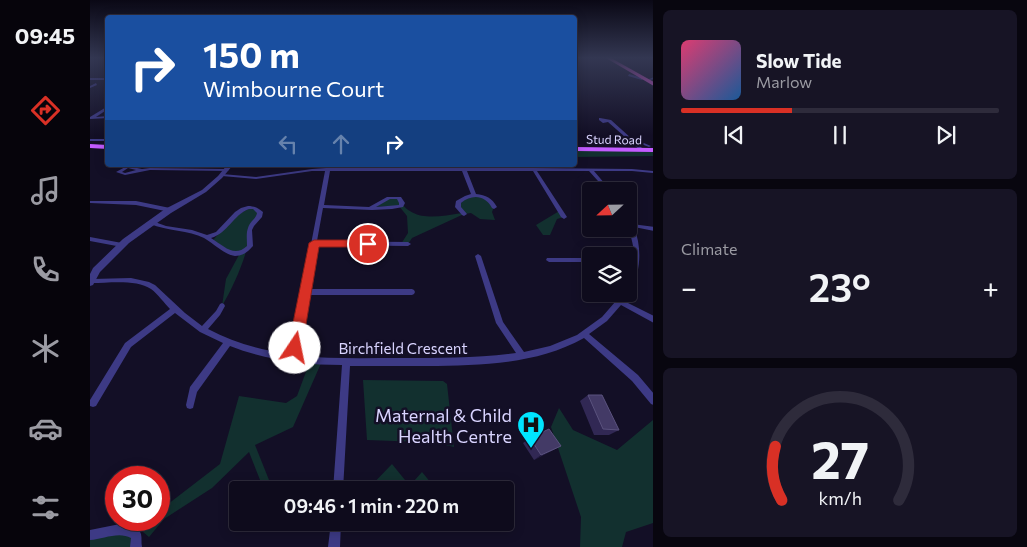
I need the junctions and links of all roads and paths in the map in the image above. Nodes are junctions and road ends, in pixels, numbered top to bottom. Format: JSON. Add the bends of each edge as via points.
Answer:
{"nodes":[{"id":1,"x":96,"y":84,"type":"dead end"},
{"id":2,"x":90,"y":87,"type":"edge"},
{"id":3,"x":105,"y":109,"type":"edge"},
{"id":4,"x":105,"y":117,"type":"edge"},
{"id":5,"x":91,"y":118,"type":"edge"},
{"id":6,"x":621,"y":137,"type":"junction"},
{"id":7,"x":90,"y":143,"type":"edge"},
{"id":8,"x":105,"y":143,"type":"edge"},
{"id":9,"x":577,"y":145,"type":"edge"},
{"id":10,"x":607,"y":145,"type":"junction"},
{"id":11,"x":635,"y":146,"type":"junction"},
{"id":12,"x":652,"y":147,"type":"edge"},
{"id":13,"x":577,"y":149,"type":"edge"},
{"id":14,"x":509,"y":167,"type":"edge"},
{"id":15,"x":328,"y":169,"type":"junction"},
{"id":16,"x":464,"y":169,"type":"junction"},
{"id":17,"x":534,"y":169,"type":"junction"},
{"id":18,"x":141,"y":170,"type":"dead end"},
{"id":19,"x":226,"y":170,"type":"edge"},
{"id":20,"x":590,"y":170,"type":"junction"},
{"id":21,"x":651,"y":171,"type":"edge"},
{"id":22,"x":653,"y":177,"type":"edge"},
{"id":23,"x":601,"y":182,"type":"edge"},
{"id":24,"x":474,"y":195,"type":"junction"},
{"id":25,"x":90,"y":202,"type":"edge"},
{"id":26,"x":321,"y":206,"type":"junction"},
{"id":27,"x":370,"y":207,"type":"junction"},
{"id":28,"x":494,"y":207,"type":"dead end"},
{"id":29,"x":170,"y":210,"type":"junction"},
{"id":30,"x":464,"y":214,"type":"dead end"},
{"id":31,"x":564,"y":216,"type":"dead end"},
{"id":32,"x":152,"y":223,"type":"junction"},
{"id":33,"x":638,"y":225,"type":"edge"},
{"id":34,"x":653,"y":229,"type":"edge"},
{"id":35,"x":216,"y":234,"type":"junction"},
{"id":36,"x":206,"y":237,"type":"junction"},
{"id":37,"x":90,"y":239,"type":"edge"},
{"id":38,"x":214,"y":242,"type":"junction"},
{"id":39,"x":314,"y":243,"type":"junction"},
{"id":40,"x":408,"y":244,"type":"dead end"},
{"id":41,"x":122,"y":245,"type":"junction"},
{"id":42,"x":478,"y":256,"type":"dead end"},
{"id":43,"x":549,"y":260,"type":"dead end"},
{"id":44,"x":582,"y":260,"type":"edge"},
{"id":45,"x":91,"y":282,"type":"edge"},
{"id":46,"x":306,"y":292,"type":"junction"},
{"id":47,"x":412,"y":292,"type":"dead end"},
{"id":48,"x":621,"y":302,"type":"joint"},
{"id":49,"x":222,"y":306,"type":"dead end"},
{"id":50,"x":174,"y":310,"type":"junction"},
{"id":51,"x":653,"y":320,"type":"edge"},
{"id":52,"x":203,"y":330,"type":"junction"},
{"id":53,"x":584,"y":334,"type":"junction"},
{"id":54,"x":228,"y":342,"type":"junction"},
{"id":55,"x":522,"y":356,"type":"junction"},
{"id":56,"x":293,"y":358,"type":"junction"},
{"id":57,"x":346,"y":362,"type":"junction"},
{"id":58,"x":653,"y":401,"type":"edge"},
{"id":59,"x":93,"y":403,"type":"dead end"},
{"id":60,"x":190,"y":405,"type":"dead end"},
{"id":61,"x":339,"y":481,"type":"edge"},
{"id":62,"x":335,"y":531,"type":"edge"},
{"id":63,"x":90,"y":535,"type":"edge"},
{"id":64,"x":136,"y":547,"type":"edge"},
{"id":65,"x":334,"y":547,"type":"edge"}],
"edges":[{"from":1,"to":2,"type":"street"},
{"from":3,"to":5,"type":"street"},
{"from":4,"to":5,"type":"street"},
{"from":6,"to":10,"type":"street","via":[[619,143]]},
{"from":6,"to":11,"type":"street"},
{"from":6,"to":11,"type":"street","via":[[604,122],[610,122]]},
{"from":7,"to":8,"type":"main road"},
{"from":9,"to":10,"type":"main road","name":"Stud Road"},
{"from":10,"to":11,"type":"main road","name":"Stud Road"},
{"from":11,"to":12,"type":"main road","name":"Stud Road"},
{"from":11,"to":12,"type":"street"},
{"from":11,"to":13,"type":"main road","name":"Stud Road"},
{"from":14,"to":16,"type":"street"},
{"from":14,"to":17,"type":"street"},
{"from":15,"to":16,"type":"street"},
{"from":15,"to":19,"type":"street","via":[[256,178]]},
{"from":15,"to":26,"type":"street"},
{"from":16,"to":24,"type":"street"},
{"from":17,"to":20,"type":"street"},
{"from":17,"to":31,"type":"street"},
{"from":18,"to":19,"type":"street"},
{"from":19,"to":29,"type":"street","via":[[200,194]]},
{"from":20,"to":21,"type":"street"},
{"from":20,"to":23,"type":"street"},
{"from":21,"to":22,"type":"street"},
{"from":24,"to":28,"type":"street","via":[[490,200]]},
{"from":24,"to":30,"type":"street","via":[[458,202],[458,208]]},
{"from":25,"to":29,"type":"street","via":[[136,203]]},
{"from":26,"to":27,"type":"street"},
{"from":26,"to":39,"type":"street"},
{"from":27,"to":27,"type":"street","via":[[395,197],[402,203],[398,206]]},
{"from":29,"to":32,"type":"street"},
{"from":32,"to":36,"type":"street"},
{"from":32,"to":41,"type":"street"},
{"from":33,"to":34,"type":"street"},
{"from":35,"to":36,"type":"street"},
{"from":35,"to":38,"type":"street"},
{"from":35,"to":38,"type":"street","via":[[242,210],[252,208],[260,212],[260,217],[248,230],[251,244],[246,250],[232,254]]},
{"from":36,"to":38,"type":"street"},
{"from":37,"to":41,"type":"street"},
{"from":39,"to":40,"type":"street"},
{"from":39,"to":46,"type":"street"},
{"from":41,"to":45,"type":"street","via":[[96,270]]},
{"from":42,"to":55,"type":"street","via":[[500,323]]},
{"from":43,"to":44,"type":"street"},
{"from":45,"to":50,"type":"street","name":"Birchfield Crescent","via":[[147,284]]},
{"from":46,"to":47,"type":"street"},
{"from":46,"to":56,"type":"street"},
{"from":48,"to":51,"type":"street"},
{"from":48,"to":53,"type":"street","name":"Birchfield Crescent"},
{"from":49,"to":52,"type":"street"},
{"from":50,"to":52,"type":"street","name":"Birchfield Crescent"},
{"from":50,"to":59,"type":"street","via":[[128,345]]},
{"from":52,"to":54,"type":"street","name":"Birchfield Crescent"},
{"from":53,"to":55,"type":"street","name":"Birchfield Crescent"},
{"from":53,"to":58,"type":"street","via":[[635,378]]},
{"from":54,"to":56,"type":"street","name":"Birchfield Crescent","via":[[258,352]]},
{"from":54,"to":60,"type":"street","via":[[193,390]]},
{"from":55,"to":57,"type":"street","name":"Birchfield Crescent","via":[[478,362]]},
{"from":56,"to":57,"type":"street","name":"Birchfield Crescent"},
{"from":57,"to":61,"type":"street"},
{"from":62,"to":65,"type":"street"},
{"from":63,"to":64,"type":"street","via":[[129,530],[136,535]]}]}
